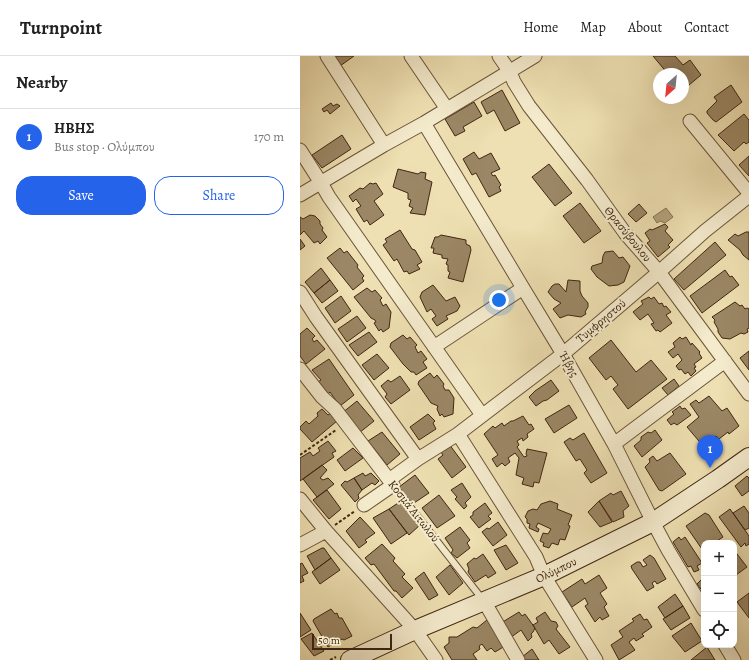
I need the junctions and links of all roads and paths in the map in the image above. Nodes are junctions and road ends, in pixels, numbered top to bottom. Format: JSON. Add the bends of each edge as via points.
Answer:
{"nodes":[{"id":1,"x":327,"y":56,"type":"edge"},
{"id":2,"x":411,"y":56,"type":"edge"},
{"id":3,"x":499,"y":56,"type":"edge"},
{"id":4,"x":535,"y":56,"type":"edge"},
{"id":5,"x":510,"y":72,"type":"junction"},
{"id":6,"x":447,"y":109,"type":"junction"},
{"id":7,"x":690,"y":121,"type":"dead end"},
{"id":8,"x":424,"y":123,"type":"junction"},
{"id":9,"x":384,"y":145,"type":"junction"},
{"id":10,"x":300,"y":150,"type":"edge"},
{"id":11,"x":321,"y":183,"type":"junction"},
{"id":12,"x":749,"y":193,"type":"edge"},
{"id":13,"x":300,"y":195,"type":"edge"},
{"id":14,"x":749,"y":196,"type":"edge"},
{"id":15,"x":659,"y":272,"type":"junction"},
{"id":16,"x":522,"y":288,"type":"junction"},
{"id":17,"x":300,"y":292,"type":"edge"},
{"id":18,"x":434,"y":347,"type":"junction"},
{"id":19,"x":563,"y":354,"type":"junction"},
{"id":20,"x":725,"y":361,"type":"junction"},
{"id":21,"x":300,"y":369,"type":"edge"},
{"id":22,"x":749,"y":394,"type":"edge"},
{"id":23,"x":482,"y":415,"type":"junction"},
{"id":24,"x":345,"y":424,"type":"junction"},
{"id":25,"x":458,"y":434,"type":"junction"},
{"id":26,"x":614,"y":444,"type":"junction"},
{"id":27,"x":300,"y":456,"type":"edge"},
{"id":28,"x":749,"y":457,"type":"edge"},
{"id":29,"x":418,"y":459,"type":"junction"},
{"id":30,"x":391,"y":482,"type":"junction"},
{"id":31,"x":300,"y":499,"type":"edge"},
{"id":32,"x":364,"y":505,"type":"joint"},
{"id":33,"x":652,"y":522,"type":"junction"},
{"id":34,"x":326,"y":532,"type":"junction"},
{"id":35,"x":300,"y":545,"type":"edge"},
{"id":36,"x":544,"y":576,"type":"junction"},
{"id":37,"x":484,"y":601,"type":"junction"},
{"id":38,"x":701,"y":605,"type":"edge"},
{"id":39,"x":415,"y":630,"type":"junction"},
{"id":40,"x":727,"y":648,"type":"edge"},
{"id":41,"x":350,"y":660,"type":"edge"},
{"id":42,"x":436,"y":660,"type":"edge"},
{"id":43,"x":518,"y":660,"type":"edge"},
{"id":44,"x":596,"y":660,"type":"edge"},
{"id":45,"x":734,"y":660,"type":"edge"}],
"edges":[{"from":1,"to":9,"type":"street"},
{"from":2,"to":6,"type":"street"},
{"from":3,"to":5,"type":"street","name":"Θρασύβουλου"},
{"from":4,"to":5,"type":"street"},
{"from":5,"to":6,"type":"street"},
{"from":5,"to":15,"type":"street","name":"Θρασύβουλου","via":[[529,106],[625,233]]},
{"from":6,"to":8,"type":"street"},
{"from":7,"to":12,"type":"street"},
{"from":8,"to":9,"type":"street"},
{"from":8,"to":16,"type":"street","name":"Ήβης"},
{"from":9,"to":11,"type":"street"},
{"from":10,"to":11,"type":"street"},
{"from":11,"to":13,"type":"street"},
{"from":11,"to":18,"type":"street","via":[[328,197]]},
{"from":14,"to":15,"type":"street","name":"Τυμφρηστού"},
{"from":15,"to":19,"type":"street","name":"Τυμφρηστού"},
{"from":15,"to":20,"type":"street","name":"Θρασύβουλου"},
{"from":16,"to":18,"type":"street"},
{"from":16,"to":19,"type":"street","name":"Ήβης"},
{"from":17,"to":29,"type":"street"},
{"from":18,"to":23,"type":"street"},
{"from":19,"to":23,"type":"street","name":"Τυμφρηστού"},
{"from":19,"to":26,"type":"street","name":"Ήβης"},
{"from":20,"to":22,"type":"street","name":"Θρασύβουλου"},
{"from":20,"to":26,"type":"street"},
{"from":21,"to":24,"type":"street","name":"Κοσμά Αιτωλού"},
{"from":23,"to":25,"type":"street","name":"Τυμφρηστού"},
{"from":24,"to":27,"type":"path"},
{"from":24,"to":30,"type":"street","name":"Κοσμά Αιτωλού"},
{"from":25,"to":29,"type":"street","name":"Τυμφρηστού"},
{"from":25,"to":36,"type":"street","via":[[536,557]]},
{"from":26,"to":33,"type":"street","name":"Ήβης"},
{"from":28,"to":33,"type":"street","name":"Ολύμπου"},
{"from":29,"to":30,"type":"street","name":"Τυμφρηστού"},
{"from":30,"to":32,"type":"street","name":"Τυμφρηστού"},
{"from":30,"to":37,"type":"lane","name":"Κοσμά Αιτωλού"},
{"from":31,"to":34,"type":"street"},
{"from":32,"to":34,"type":"path"},
{"from":33,"to":36,"type":"street","name":"Ολύμπου"},
{"from":33,"to":38,"type":"street","name":"Ήβης"},
{"from":34,"to":35,"type":"street"},
{"from":34,"to":39,"type":"street"},
{"from":36,"to":37,"type":"street","name":"Ολύμπου"},
{"from":36,"to":44,"type":"street"},
{"from":37,"to":39,"type":"street","name":"Ολύμπου"},
{"from":37,"to":43,"type":"street","name":"Κοσμά Αιτωλού"},
{"from":39,"to":41,"type":"street","name":"Ολύμπου"},
{"from":39,"to":42,"type":"street"},
{"from":40,"to":45,"type":"street"}]}
